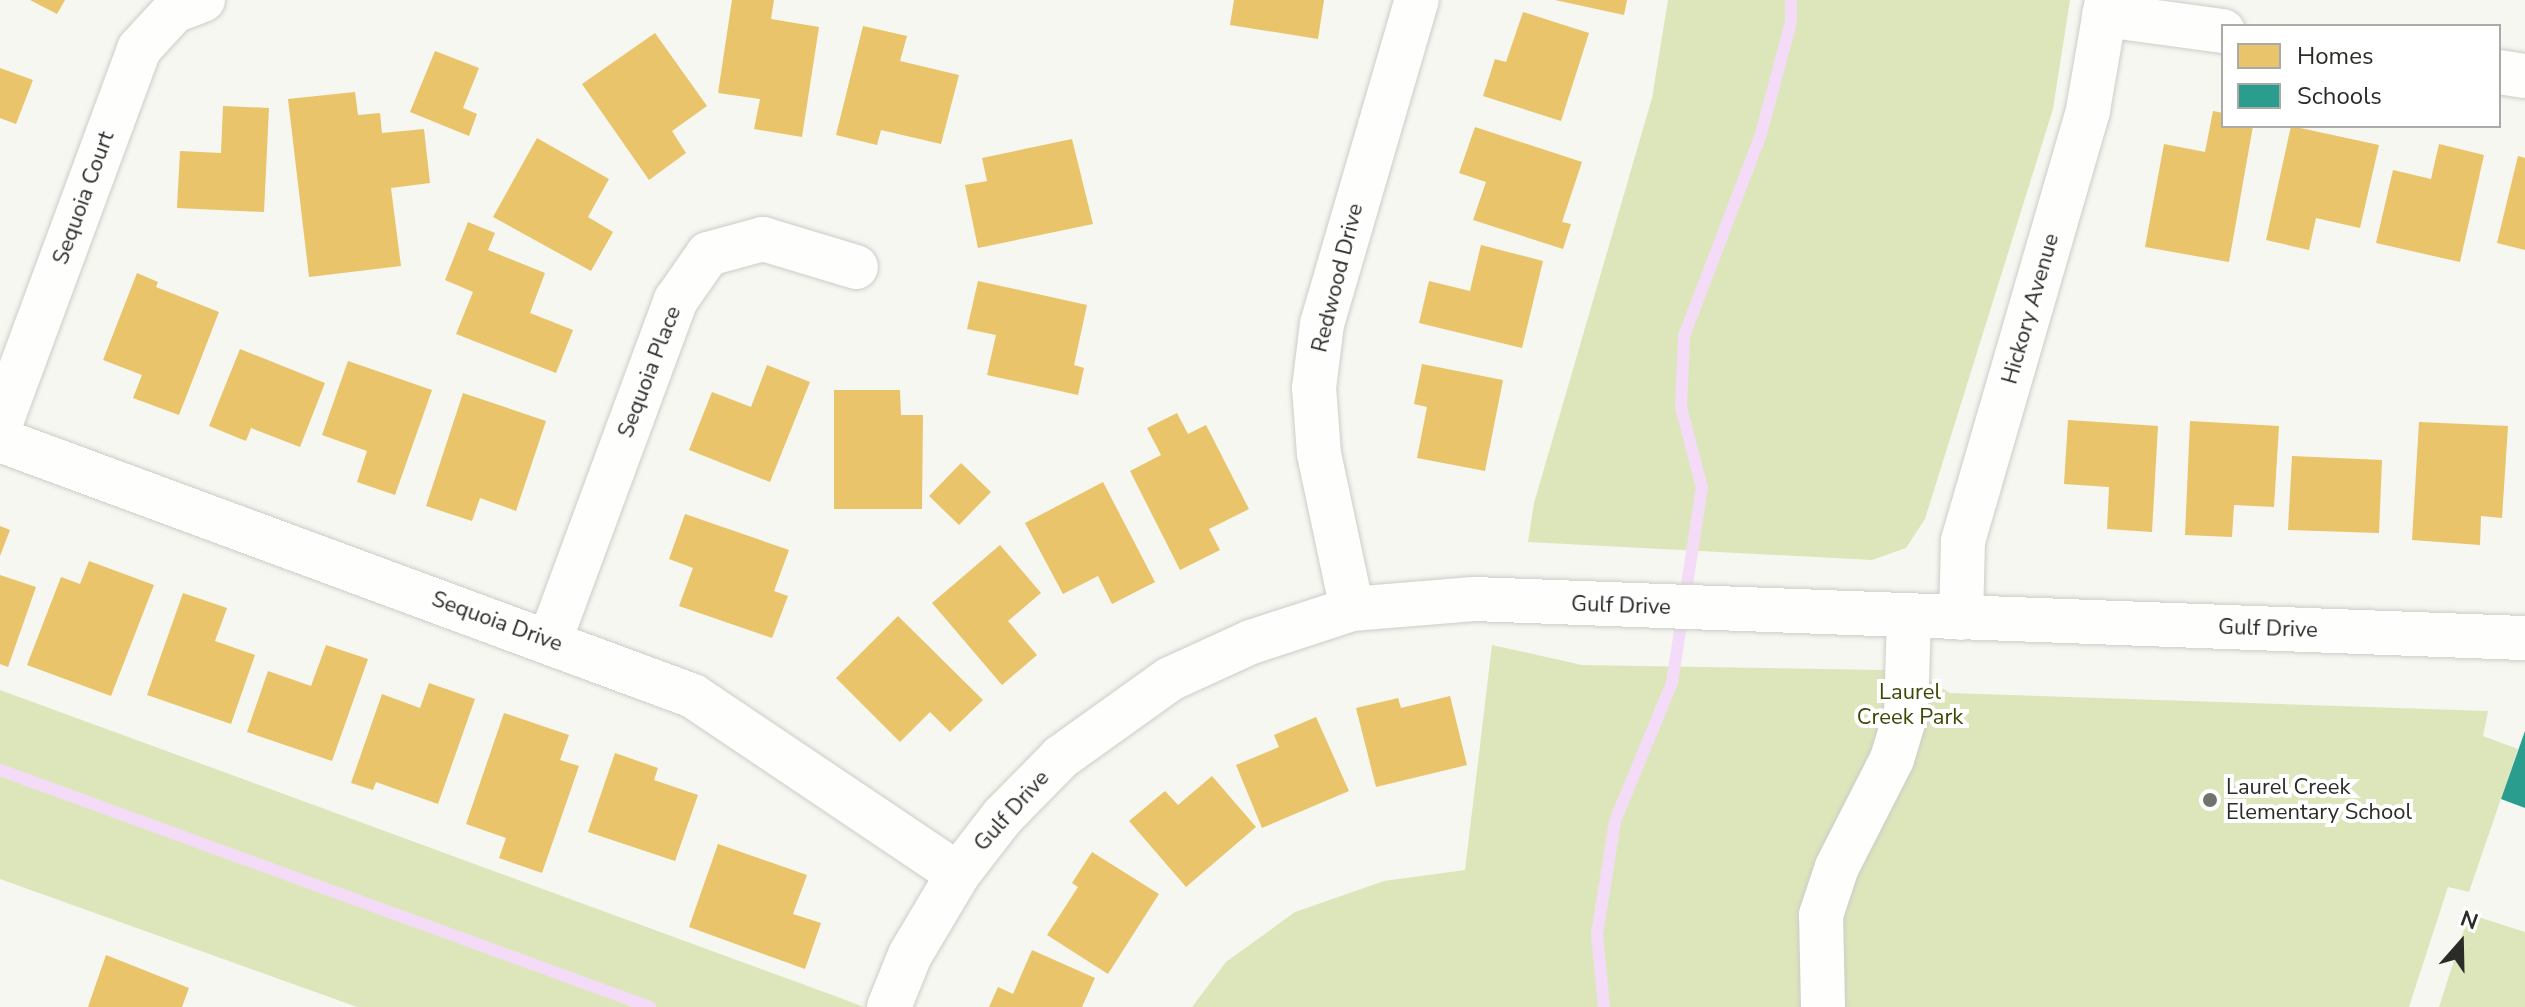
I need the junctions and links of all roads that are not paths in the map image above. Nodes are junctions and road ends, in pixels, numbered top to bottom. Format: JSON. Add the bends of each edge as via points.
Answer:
{"nodes":[{"id":1,"x":203,"y":0,"type":"edge"},
{"id":2,"x":1417,"y":0,"type":"edge"},
{"id":3,"x":2105,"y":8,"type":"edge"},
{"id":4,"x":2221,"y":31,"type":"edge"},
{"id":5,"x":2501,"y":72,"type":"edge"},
{"id":6,"x":2525,"y":76,"type":"edge"},
{"id":7,"x":856,"y":267,"type":"dead end"},
{"id":8,"x":0,"y":425,"type":"edge"},
{"id":9,"x":0,"y":440,"type":"edge"},
{"id":10,"x":1352,"y":609,"type":"junction"},
{"id":11,"x":1909,"y":616,"type":"junction"},
{"id":12,"x":1961,"y":618,"type":"junction"},
{"id":13,"x":2525,"y":638,"type":"edge"},
{"id":14,"x":550,"y":640,"type":"junction"},
{"id":15,"x":958,"y":874,"type":"junction"},
{"id":16,"x":889,"y":1007,"type":"edge"},
{"id":17,"x":1823,"y":1007,"type":"edge"}],
"edges":[{"from":1,"to":8,"type":"street","name":"Sequoia Court","via":[[174,11],[139,49]]},
{"from":2,"to":10,"type":"street","name":"Redwood Drive","via":[[1322,324],[1314,388],[1319,454]]},
{"from":3,"to":4,"type":"street"},
{"from":3,"to":12,"type":"street","name":"Hickory Avenue","via":[[2088,110],[1963,541]]},
{"from":5,"to":6,"type":"street"},
{"from":7,"to":14,"type":"street","name":"Sequoia Place","via":[[763,239],[708,254],[676,300]]},
{"from":9,"to":14,"type":"street","name":"Sequoia Drive"},
{"from":10,"to":11,"type":"street","name":"Gulf Drive","via":[[1474,599]]},
{"from":10,"to":15,"type":"street","name":"Gulf Drive","via":[[1211,659],[1119,712],[1028,788]]},
{"from":11,"to":12,"type":"street","name":"Gulf Drive"},
{"from":11,"to":17,"type":"street","via":[[1906,713],[1892,759],[1837,867],[1821,915]]},
{"from":12,"to":13,"type":"street","name":"Gulf Drive"},
{"from":14,"to":15,"type":"street","name":"Sequoia Drive","via":[[693,696]]},
{"from":15,"to":16,"type":"street","name":"Gulf Drive","via":[[910,955]]}]}
